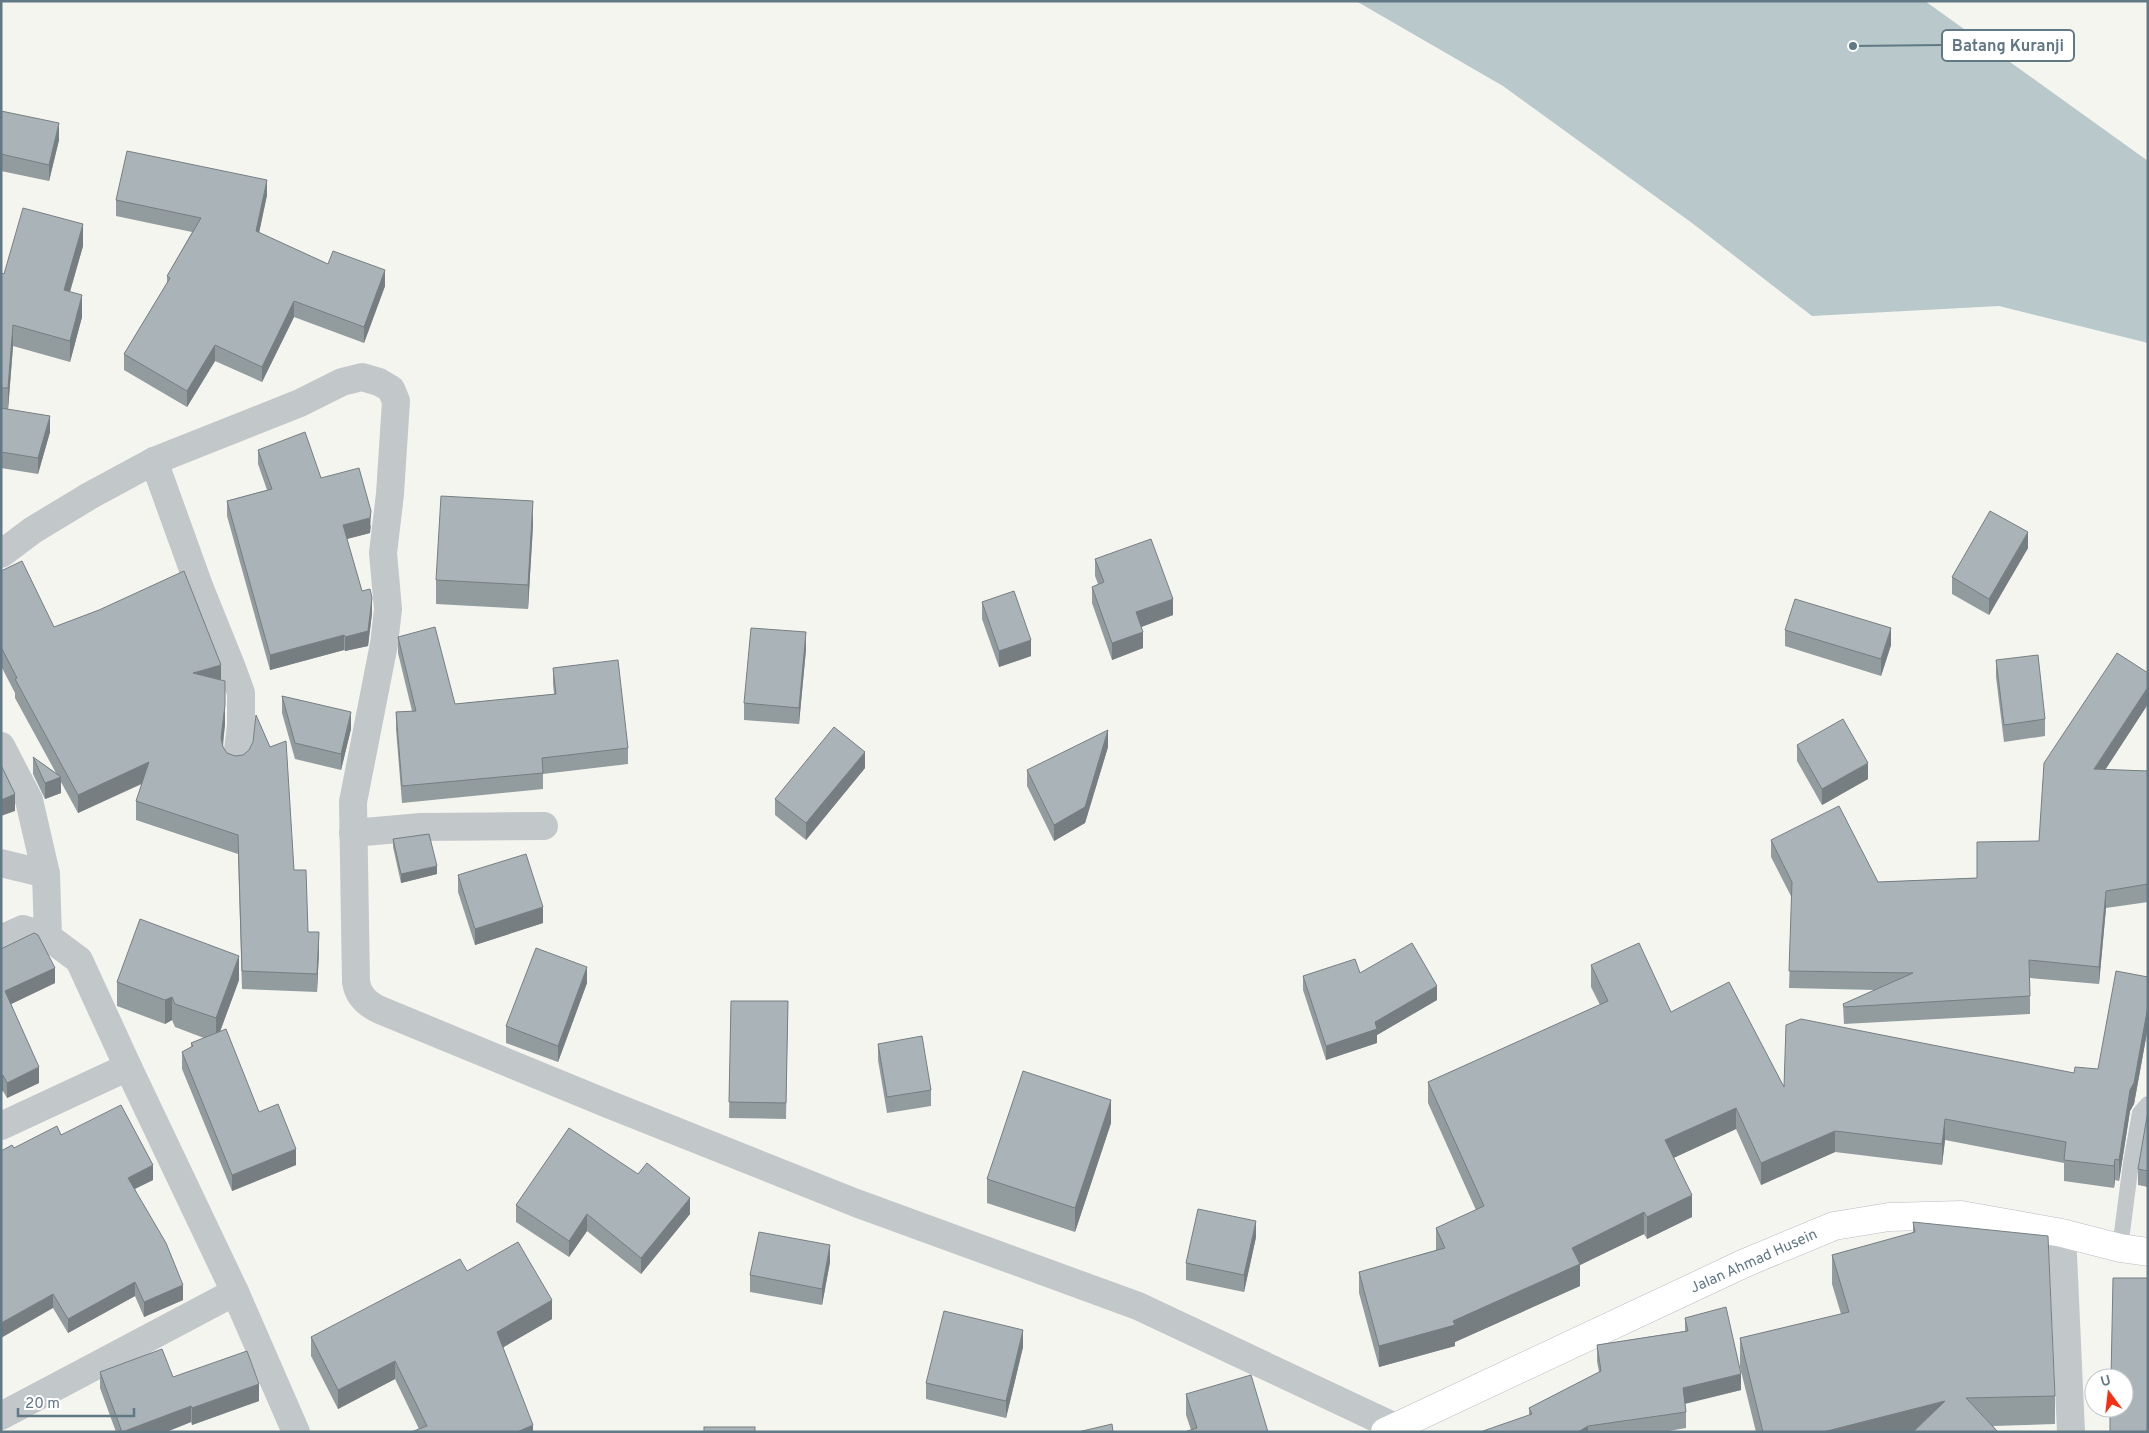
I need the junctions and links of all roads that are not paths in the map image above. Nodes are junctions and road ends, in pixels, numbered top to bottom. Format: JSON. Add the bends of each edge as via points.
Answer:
{"nodes":[{"id":1,"x":154,"y":461,"type":"junction"},
{"id":2,"x":1,"y":554,"type":"edge"},
{"id":3,"x":1,"y":746,"type":"edge"},
{"id":4,"x":237,"y":759,"type":"edge"},
{"id":5,"x":544,"y":826,"type":"dead end"},
{"id":6,"x":353,"y":833,"type":"junction"},
{"id":7,"x":1,"y":863,"type":"edge"},
{"id":8,"x":46,"y":874,"type":"junction"},
{"id":9,"x":48,"y":937,"type":"junction"},
{"id":10,"x":1,"y":939,"type":"edge"},
{"id":11,"x":128,"y":1067,"type":"junction"},
{"id":12,"x":2148,"y":1104,"type":"edge"},
{"id":13,"x":1,"y":1126,"type":"edge"},
{"id":14,"x":2062,"y":1233,"type":"junction"},
{"id":15,"x":2120,"y":1248,"type":"junction"},
{"id":16,"x":2148,"y":1252,"type":"edge"},
{"id":17,"x":235,"y":1292,"type":"junction"},
{"id":18,"x":1,"y":1416,"type":"edge"},
{"id":19,"x":1390,"y":1429,"type":"edge"},
{"id":20,"x":296,"y":1432,"type":"edge"},
{"id":21,"x":2071,"y":1432,"type":"edge"}],
"edges":[{"from":1,"to":2,"type":"street","via":[[41,525]]},
{"from":1,"to":4,"type":"street","via":[[240,693]]},
{"from":1,"to":6,"type":"street","via":[[300,403],[342,382],[362,378],[391,389],[396,401],[383,553],[388,609],[353,802]]},
{"from":3,"to":8,"type":"street","via":[[29,800]]},
{"from":5,"to":6,"type":"street","via":[[421,827]]},
{"from":6,"to":19,"type":"street","via":[[356,982],[357,991],[372,1006],[856,1203],[1138,1306]]},
{"from":7,"to":8,"type":"street"},
{"from":8,"to":9,"type":"street"},
{"from":9,"to":10,"type":"street","via":[[23,930]]},
{"from":9,"to":11,"type":"street","via":[[79,960]]},
{"from":11,"to":13,"type":"street"},
{"from":11,"to":17,"type":"street"},
{"from":12,"to":15,"type":"lane","via":[[2140,1113]]},
{"from":14,"to":15,"type":"main road","name":"Jalan Ahmad Husein"},
{"from":14,"to":19,"type":"main road","name":"Jalan Ahmad Husein","via":[[1961,1215],[1889,1217],[1834,1226],[1745,1263]]},
{"from":14,"to":21,"type":"street"},
{"from":15,"to":16,"type":"main road","name":"Jalan Ahmad Husein"},
{"from":17,"to":18,"type":"street"},
{"from":17,"to":20,"type":"street"}]}
